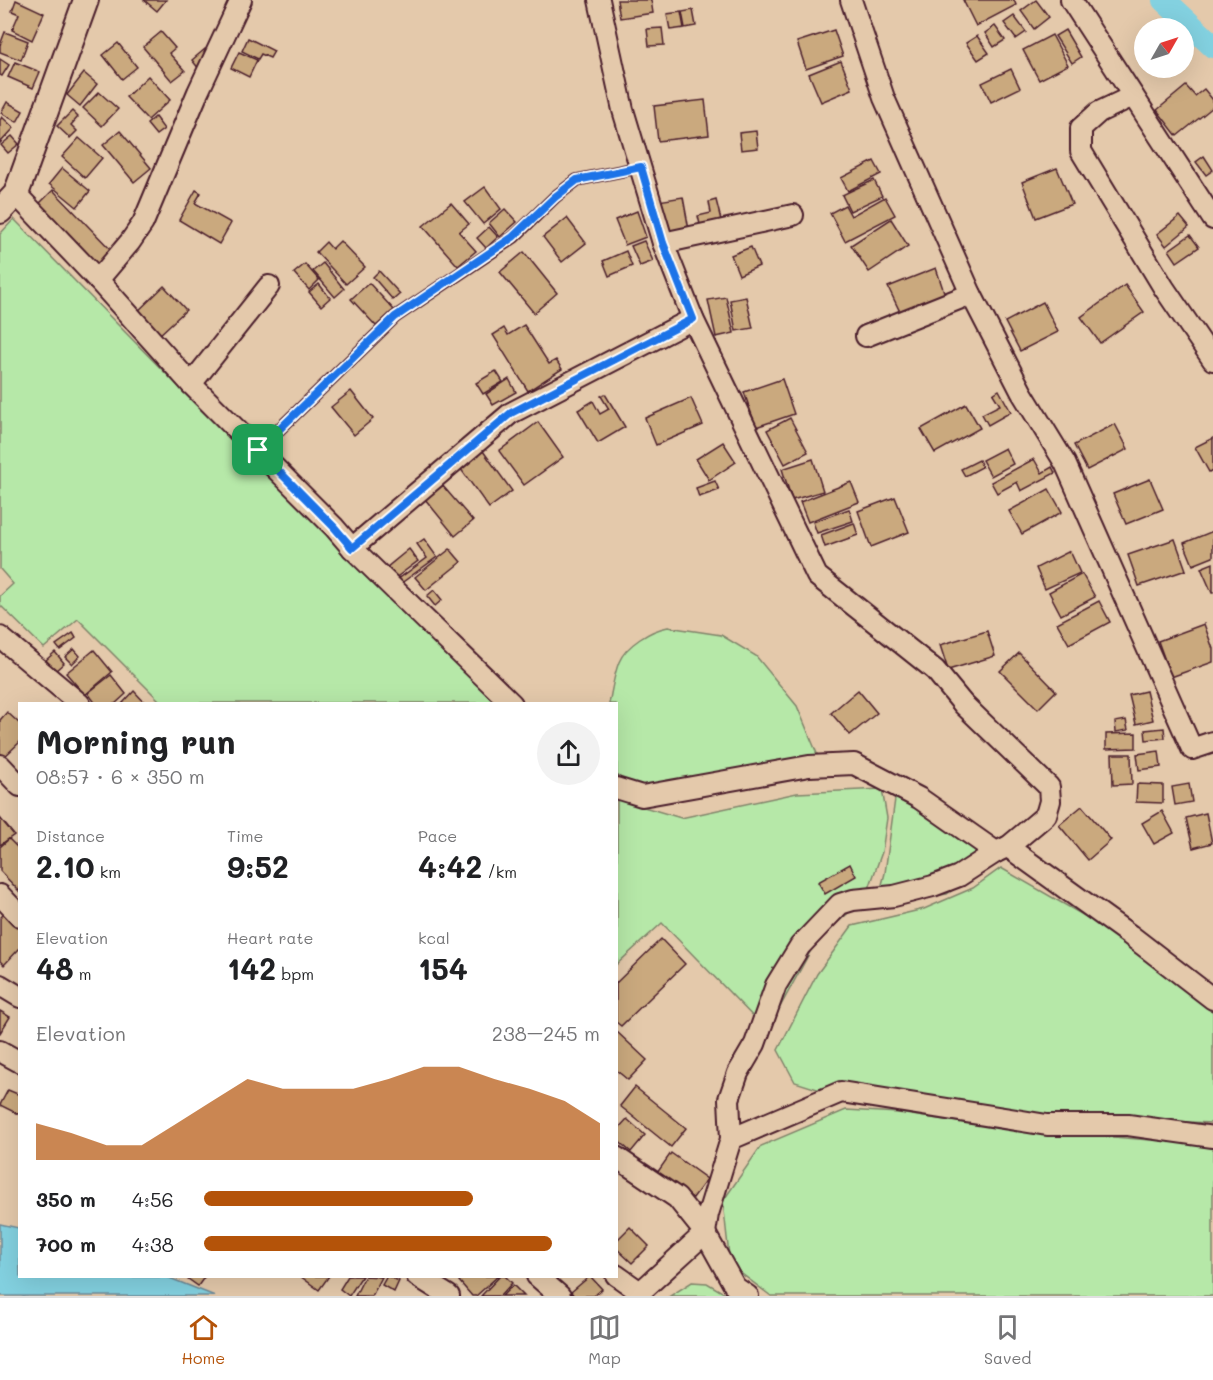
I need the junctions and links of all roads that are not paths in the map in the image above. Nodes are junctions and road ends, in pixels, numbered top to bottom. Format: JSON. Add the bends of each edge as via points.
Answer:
{"nodes":[{"id":1,"x":86,"y":0,"type":"edge"},
{"id":2,"x":241,"y":0,"type":"edge"},
{"id":3,"x":599,"y":0,"type":"edge"},
{"id":4,"x":851,"y":0,"type":"edge"},
{"id":5,"x":1071,"y":0,"type":"edge"},
{"id":6,"x":1132,"y":96,"type":"junction"},
{"id":7,"x":641,"y":167,"type":"junction"},
{"id":8,"x":8,"y":202,"type":"edge"},
{"id":9,"x":793,"y":215,"type":"dead end"},
{"id":10,"x":1213,"y":219,"type":"edge"},
{"id":11,"x":663,"y":243,"type":"junction"},
{"id":12,"x":98,"y":280,"type":"junction"},
{"id":13,"x":269,"y":286,"type":"dead end"},
{"id":14,"x":971,"y":294,"type":"junction"},
{"id":15,"x":693,"y":319,"type":"junction"},
{"id":16,"x":866,"y":336,"type":"dead end"},
{"id":17,"x":1213,"y":360,"type":"edge"},
{"id":18,"x":190,"y":384,"type":"junction"},
{"id":19,"x":258,"y":450,"type":"junction"},
{"id":20,"x":352,"y":548,"type":"junction"},
{"id":21,"x":0,"y":636,"type":"edge"},
{"id":22,"x":78,"y":702,"type":"edge"},
{"id":23,"x":510,"y":702,"type":"edge"},
{"id":24,"x":1213,"y":742,"type":"edge"},
{"id":25,"x":0,"y":765,"type":"edge"},
{"id":26,"x":18,"y":784,"type":"edge"},
{"id":27,"x":618,"y":789,"type":"edge"},
{"id":28,"x":1002,"y":849,"type":"junction"},
{"id":29,"x":0,"y":896,"type":"edge"},
{"id":30,"x":18,"y":913,"type":"edge"},
{"id":31,"x":0,"y":985,"type":"edge"},
{"id":32,"x":18,"y":996,"type":"edge"},
{"id":33,"x":1213,"y":999,"type":"edge"},
{"id":34,"x":0,"y":1052,"type":"edge"},
{"id":35,"x":18,"y":1061,"type":"edge"},
{"id":36,"x":1213,"y":1137,"type":"edge"},
{"id":37,"x":730,"y":1139,"type":"junction"},
{"id":38,"x":618,"y":1158,"type":"edge"},
{"id":39,"x":705,"y":1233,"type":"junction"},
{"id":40,"x":618,"y":1277,"type":"edge"},
{"id":41,"x":420,"y":1278,"type":"edge"},
{"id":42,"x":539,"y":1278,"type":"edge"},
{"id":43,"x":638,"y":1294,"type":"edge"},
{"id":44,"x":449,"y":1296,"type":"edge"},
{"id":45,"x":560,"y":1296,"type":"edge"},
{"id":46,"x":748,"y":1296,"type":"edge"}],
"edges":[{"from":1,"to":8,"type":"street"},
{"from":2,"to":12,"type":"street","via":[[143,223]]},
{"from":3,"to":7,"type":"street","via":[[623,110]]},
{"from":4,"to":14,"type":"street","via":[[884,98]]},
{"from":5,"to":6,"type":"street"},
{"from":6,"to":10,"type":"street"},
{"from":6,"to":17,"type":"street","via":[[1100,112],[1081,128],[1081,151]]},
{"from":7,"to":11,"type":"street"},
{"from":7,"to":19,"type":"lane","via":[[577,180],[513,237],[395,317]]},
{"from":8,"to":12,"type":"street"},
{"from":9,"to":11,"type":"street"},
{"from":11,"to":15,"type":"street"},
{"from":12,"to":18,"type":"street"},
{"from":13,"to":18,"type":"street"},
{"from":14,"to":16,"type":"street"},
{"from":14,"to":24,"type":"street","via":[[1022,393],[1065,463],[1192,749]]},
{"from":15,"to":20,"type":"street","via":[[511,413]]},
{"from":15,"to":28,"type":"street","via":[[817,576],[935,670],[963,704],[1049,787],[1046,815]]},
{"from":18,"to":19,"type":"street"},
{"from":19,"to":20,"type":"street"},
{"from":20,"to":23,"type":"street"},
{"from":21,"to":22,"type":"street"},
{"from":25,"to":26,"type":"street"},
{"from":27,"to":28,"type":"street","via":[[642,796],[809,766],[854,764]]},
{"from":28,"to":33,"type":"street","via":[[1130,935]]},
{"from":28,"to":37,"type":"street","via":[[959,876],[933,886],[840,904],[800,946],[776,985],[755,1044],[738,1073],[729,1099]]},
{"from":29,"to":30,"type":"street"},
{"from":31,"to":32,"type":"street"},
{"from":34,"to":35,"type":"street"},
{"from":36,"to":37,"type":"street","via":[[1128,1125],[1047,1125],[842,1092]]},
{"from":37,"to":39,"type":"street"},
{"from":38,"to":39,"type":"street","via":[[677,1198]]},
{"from":39,"to":43,"type":"street"},
{"from":39,"to":46,"type":"street","via":[[735,1287]]},
{"from":40,"to":43,"type":"street"},
{"from":41,"to":44,"type":"street"},
{"from":42,"to":45,"type":"street"}]}
